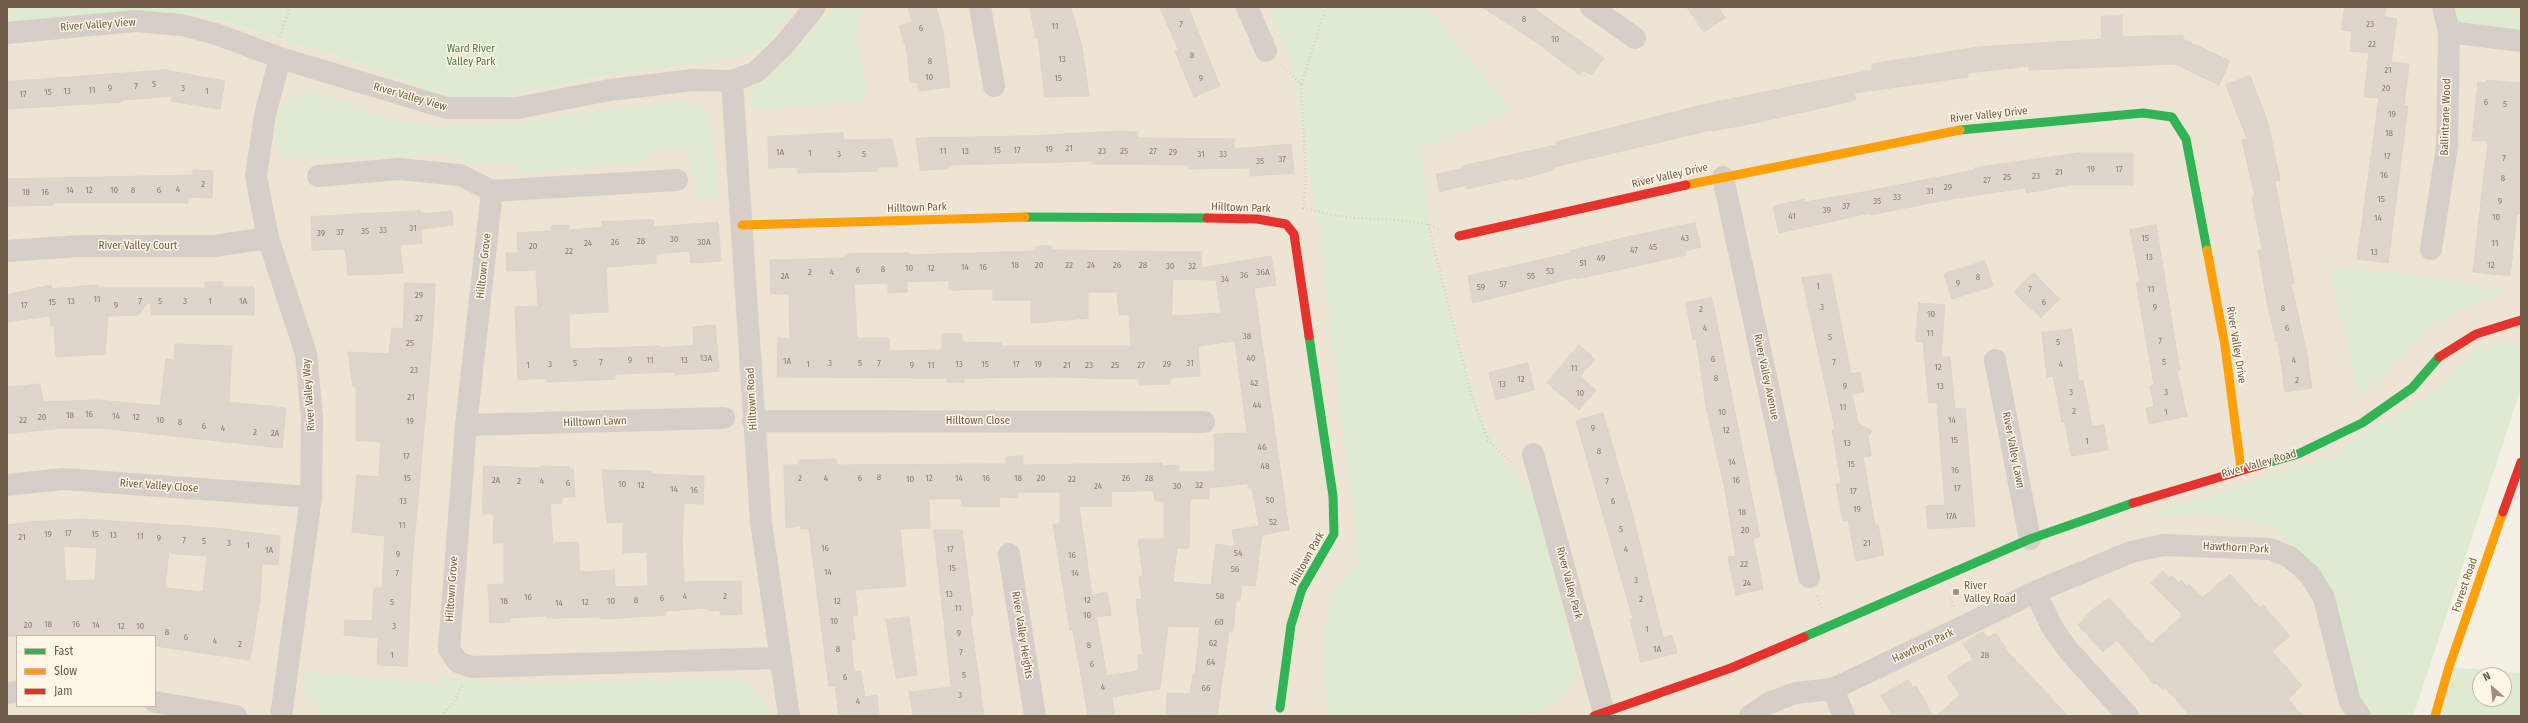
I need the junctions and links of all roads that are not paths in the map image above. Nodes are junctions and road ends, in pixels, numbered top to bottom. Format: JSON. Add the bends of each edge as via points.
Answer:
{"nodes":[{"id":1,"x":815,"y":7,"type":"edge"},
{"id":2,"x":980,"y":7,"type":"edge"},
{"id":3,"x":1247,"y":7,"type":"edge"},
{"id":4,"x":1591,"y":7,"type":"edge"},
{"id":5,"x":2443,"y":7,"type":"edge"},
{"id":6,"x":2449,"y":32,"type":"junction"},
{"id":7,"x":7,"y":33,"type":"edge"},
{"id":8,"x":1635,"y":38,"type":"dead end"},
{"id":9,"x":2521,"y":41,"type":"edge"},
{"id":10,"x":1266,"y":51,"type":"road end"},
{"id":11,"x":280,"y":58,"type":"junction"},
{"id":12,"x":732,"y":81,"type":"junction"},
{"id":13,"x":994,"y":86,"type":"dead end"},
{"id":14,"x":318,"y":176,"type":"dead end"},
{"id":15,"x":1723,"y":176,"type":"junction"},
{"id":16,"x":677,"y":180,"type":"dead end"},
{"id":17,"x":492,"y":190,"type":"junction"},
{"id":18,"x":742,"y":225,"type":"junction"},
{"id":19,"x":1459,"y":236,"type":"road end"},
{"id":20,"x":268,"y":238,"type":"junction"},
{"id":21,"x":2431,"y":249,"type":"dead end"},
{"id":22,"x":7,"y":251,"type":"edge"},
{"id":23,"x":2521,"y":320,"type":"edge"},
{"id":24,"x":1995,"y":360,"type":"dead end"},
{"id":25,"x":724,"y":418,"type":"dead end"},
{"id":26,"x":753,"y":421,"type":"junction"},
{"id":27,"x":1204,"y":422,"type":"dead end"},
{"id":28,"x":466,"y":425,"type":"junction"},
{"id":29,"x":2521,"y":462,"type":"edge"},
{"id":30,"x":1536,"y":464,"type":"road end"},
{"id":31,"x":2241,"y":469,"type":"junction"},
{"id":32,"x":7,"y":485,"type":"edge"},
{"id":33,"x":311,"y":497,"type":"junction"},
{"id":34,"x":2030,"y":540,"type":"junction"},
{"id":35,"x":1009,"y":554,"type":"dead end"},
{"id":36,"x":1809,"y":577,"type":"road end"},
{"id":37,"x":2036,"y":592,"type":"junction"},
{"id":38,"x":781,"y":658,"type":"junction"},
{"id":39,"x":1833,"y":688,"type":"junction"},
{"id":40,"x":156,"y":702,"type":"edge"},
{"id":41,"x":1280,"y":708,"type":"dead end"},
{"id":42,"x":1599,"y":714,"type":"edge"},
{"id":43,"x":236,"y":716,"type":"edge"},
{"id":44,"x":281,"y":716,"type":"edge"},
{"id":45,"x":789,"y":716,"type":"edge"},
{"id":46,"x":1034,"y":716,"type":"edge"},
{"id":47,"x":1750,"y":716,"type":"edge"},
{"id":48,"x":1844,"y":716,"type":"edge"},
{"id":49,"x":2128,"y":716,"type":"edge"},
{"id":50,"x":2360,"y":716,"type":"edge"},
{"id":51,"x":2435,"y":716,"type":"edge"}],
"edges":[{"from":1,"to":12,"type":"street","name":"River Valley View","via":[[783,46],[756,72]]},
{"from":2,"to":13,"type":"street"},
{"from":3,"to":10,"type":"street"},
{"from":4,"to":8,"type":"street"},
{"from":5,"to":6,"type":"street","name":"Ballintrane Wood"},
{"from":6,"to":9,"type":"street"},
{"from":6,"to":21,"type":"street","name":"Ballintrane Wood","via":[[2446,147]]},
{"from":7,"to":11,"type":"street","name":"River Valley View","via":[[135,21],[182,25],[219,35]]},
{"from":11,"to":12,"type":"street","name":"River Valley View","via":[[447,108],[517,108],[610,90],[685,81]]},
{"from":11,"to":20,"type":"street","name":"River Valley Way","via":[[265,115],[256,176]]},
{"from":12,"to":18,"type":"street","name":"Hilltown Road"},
{"from":14,"to":17,"type":"street","via":[[399,169],[460,175]]},
{"from":15,"to":19,"type":"street","name":"River Valley Drive"},
{"from":15,"to":31,"type":"street","name":"River Valley Drive","via":[[1968,128],[2143,114],[2172,117],[2186,139],[2225,346]]},
{"from":15,"to":36,"type":"street","name":"River Valley Avenue"},
{"from":16,"to":17,"type":"street"},
{"from":17,"to":28,"type":"street","name":"Hilltown Grove"},
{"from":18,"to":26,"type":"street","name":"Hilltown Road"},
{"from":18,"to":41,"type":"street","name":"Hilltown Park","via":[[1048,216],[1257,219],[1286,224],[1294,234],[1333,496],[1334,534],[1302,589],[1291,625]]},
{"from":20,"to":22,"type":"street","name":"River Valley Court","via":[[214,246],[79,246]]},
{"from":20,"to":33,"type":"street","name":"River Valley Way","via":[[306,354],[312,418]]},
{"from":23,"to":31,"type":"street","name":"River Valley Road","via":[[2476,334],[2441,355],[2412,388],[2362,424],[2298,454]]},
{"from":24,"to":34,"type":"street","name":"River Valley Lawn"},
{"from":25,"to":28,"type":"street","name":"Hilltown Lawn"},
{"from":26,"to":27,"type":"street","name":"Hilltown Close"},
{"from":26,"to":38,"type":"street","name":"Hilltown Road","via":[[761,522]]},
{"from":28,"to":38,"type":"street","name":"Hilltown Grove","via":[[449,649],[458,662],[471,666]]},
{"from":29,"to":51,"type":"street","name":"Forrest Road","via":[[2449,667]]},
{"from":30,"to":42,"type":"street","name":"River Valley Park"},
{"from":31,"to":34,"type":"street","name":"River Valley Road","via":[[2141,500]]},
{"from":32,"to":33,"type":"street","name":"River Valley Close","via":[[63,478]]},
{"from":33,"to":44,"type":"street","name":"River Valley Way"},
{"from":34,"to":42,"type":"street","name":"River Valley Road","via":[[1731,668]]},
{"from":35,"to":46,"type":"street","name":"River Valley Heights"},
{"from":37,"to":39,"type":"street","name":"Hawthorn Park"},
{"from":37,"to":49,"type":"street","via":[[2053,629],[2069,651]]},
{"from":37,"to":50,"type":"street","name":"Hawthorn Park","via":[[2131,552],[2163,545],[2270,549],[2290,557],[2310,575],[2324,598],[2350,702]]},
{"from":38,"to":45,"type":"street","name":"Hilltown Road"},
{"from":39,"to":47,"type":"street","name":"Hawthorn Park","via":[[1795,693],[1767,704]]},
{"from":39,"to":48,"type":"street"},
{"from":40,"to":43,"type":"street"}]}
